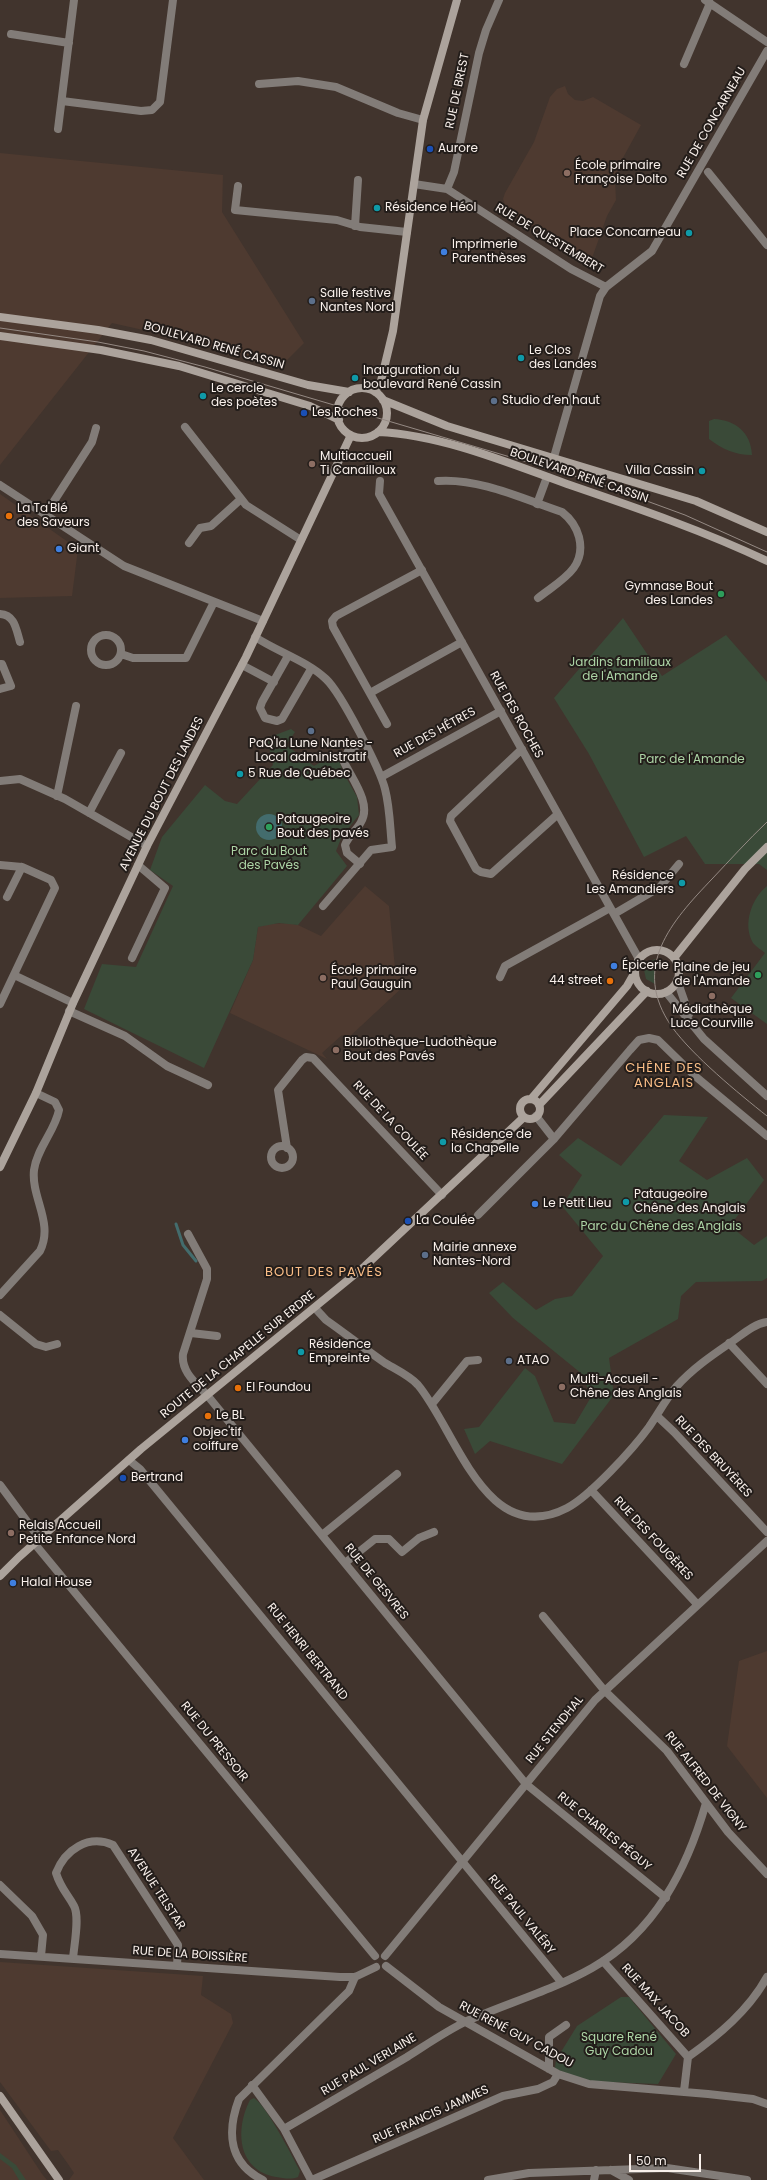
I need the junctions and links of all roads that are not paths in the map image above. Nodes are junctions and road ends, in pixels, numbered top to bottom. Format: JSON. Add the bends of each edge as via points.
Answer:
{"nodes":[{"id":1,"x":74,"y":0,"type":"edge"},
{"id":2,"x":173,"y":0,"type":"edge"},
{"id":3,"x":457,"y":0,"type":"edge"},
{"id":4,"x":499,"y":0,"type":"edge"},
{"id":5,"x":708,"y":1,"type":"edge"},
{"id":6,"x":10,"y":34,"type":"dead end"},
{"id":7,"x":767,"y":42,"type":"edge"},
{"id":8,"x":69,"y":43,"type":"junction"},
{"id":9,"x":767,"y":51,"type":"edge"},
{"id":10,"x":684,"y":64,"type":"dead end"},
{"id":11,"x":259,"y":84,"type":"dead end"},
{"id":12,"x":62,"y":101,"type":"junction"},
{"id":13,"x":423,"y":120,"type":"junction"},
{"id":14,"x":58,"y":130,"type":"dead end"},
{"id":15,"x":708,"y":172,"type":"dead end"},
{"id":16,"x":358,"y":180,"type":"dead end"},
{"id":17,"x":414,"y":184,"type":"junction"},
{"id":18,"x":238,"y":186,"type":"dead end"},
{"id":19,"x":447,"y":189,"type":"junction"},
{"id":20,"x":355,"y":226,"type":"junction"},
{"id":21,"x":408,"y":232,"type":"junction"},
{"id":22,"x":767,"y":245,"type":"edge"},
{"id":23,"x":606,"y":287,"type":"junction"},
{"id":24,"x":0,"y":317,"type":"edge"},
{"id":25,"x":0,"y":336,"type":"edge"},
{"id":26,"x":349,"y":392,"type":"junction"},
{"id":27,"x":375,"y":392,"type":"junction"},
{"id":28,"x":384,"y":400,"type":"junction"},
{"id":29,"x":338,"y":420,"type":"junction"},
{"id":30,"x":184,"y":427,"type":"dead end"},
{"id":31,"x":96,"y":428,"type":"dead end"},
{"id":32,"x":378,"y":432,"type":"junction"},
{"id":33,"x":351,"y":435,"type":"junction"},
{"id":34,"x":554,"y":457,"type":"junction"},
{"id":35,"x":547,"y":477,"type":"junction"},
{"id":36,"x":380,"y":481,"type":"dead end"},
{"id":37,"x":438,"y":481,"type":"dead end"},
{"id":38,"x":0,"y":485,"type":"edge"},
{"id":39,"x":241,"y":499,"type":"junction"},
{"id":40,"x":537,"y":504,"type":"junction"},
{"id":41,"x":45,"y":515,"type":"junction"},
{"id":42,"x":767,"y":532,"type":"edge"},
{"id":43,"x":301,"y":540,"type":"junction"},
{"id":44,"x":190,"y":543,"type":"dead end"},
{"id":45,"x":767,"y":561,"type":"edge"},
{"id":46,"x":422,"y":570,"type":"junction"},
{"id":47,"x":538,"y":598,"type":"dead end"},
{"id":48,"x":214,"y":602,"type":"junction"},
{"id":49,"x":0,"y":614,"type":"edge"},
{"id":50,"x":263,"y":621,"type":"junction"},
{"id":51,"x":255,"y":637,"type":"junction"},
{"id":52,"x":20,"y":642,"type":"dead end"},
{"id":53,"x":462,"y":642,"type":"junction"},
{"id":54,"x":121,"y":654,"type":"dead end"},
{"id":55,"x":288,"y":656,"type":"junction"},
{"id":56,"x":0,"y":664,"type":"edge"},
{"id":57,"x":242,"y":664,"type":"junction"},
{"id":58,"x":311,"y":669,"type":"junction"},
{"id":59,"x":274,"y":682,"type":"junction"},
{"id":60,"x":0,"y":689,"type":"edge"},
{"id":61,"x":370,"y":693,"type":"junction"},
{"id":62,"x":76,"y":706,"type":"dead end"},
{"id":63,"x":501,"y":711,"type":"junction"},
{"id":64,"x":387,"y":724,"type":"dead end"},
{"id":65,"x":364,"y":742,"type":"junction"},
{"id":66,"x":522,"y":749,"type":"junction"},
{"id":67,"x":121,"y":752,"type":"dead end"},
{"id":68,"x":381,"y":777,"type":"junction"},
{"id":69,"x":0,"y":782,"type":"edge"},
{"id":70,"x":57,"y":796,"type":"junction"},
{"id":71,"x":89,"y":813,"type":"junction"},
{"id":72,"x":558,"y":814,"type":"junction"},
{"id":73,"x":147,"y":846,"type":"junction"},
{"id":74,"x":767,"y":847,"type":"edge"},
{"id":75,"x":360,"y":864,"type":"junction"},
{"id":76,"x":679,"y":864,"type":"dead end"},
{"id":77,"x":0,"y":865,"type":"edge"},
{"id":78,"x":138,"y":865,"type":"junction"},
{"id":79,"x":22,"y":867,"type":"junction"},
{"id":80,"x":7,"y":897,"type":"dead end"},
{"id":81,"x":323,"y":906,"type":"dead end"},
{"id":82,"x":612,"y":911,"type":"junction"},
{"id":83,"x":132,"y":958,"type":"dead end"},
{"id":84,"x":674,"y":958,"type":"junction"},
{"id":85,"x":639,"y":959,"type":"junction"},
{"id":86,"x":635,"y":972,"type":"junction"},
{"id":87,"x":14,"y":975,"type":"junction"},
{"id":88,"x":500,"y":977,"type":"dead end"},
{"id":89,"x":677,"y":980,"type":"junction"},
{"id":90,"x":647,"y":991,"type":"junction"},
{"id":91,"x":666,"y":992,"type":"junction"},
{"id":92,"x":73,"y":1003,"type":"junction"},
{"id":93,"x":0,"y":1004,"type":"edge"},
{"id":94,"x":69,"y":1011,"type":"junction"},
{"id":95,"x":693,"y":1024,"type":"junction"},
{"id":96,"x":208,"y":1085,"type":"dead end"},
{"id":97,"x":36,"y":1093,"type":"junction"},
{"id":98,"x":767,"y":1096,"type":"edge"},
{"id":99,"x":531,"y":1099,"type":"junction"},
{"id":100,"x":539,"y":1105,"type":"junction"},
{"id":101,"x":536,"y":1116,"type":"junction"},
{"id":102,"x":524,"y":1117,"type":"junction"},
{"id":103,"x":767,"y":1136,"type":"edge"},
{"id":104,"x":554,"y":1139,"type":"junction"},
{"id":105,"x":287,"y":1148,"type":"dead end"},
{"id":106,"x":0,"y":1167,"type":"edge"},
{"id":107,"x":442,"y":1195,"type":"junction"},
{"id":108,"x":478,"y":1215,"type":"dead end"},
{"id":109,"x":188,"y":1234,"type":"dead end"},
{"id":110,"x":0,"y":1295,"type":"edge"},
{"id":111,"x":315,"y":1308,"type":"junction"},
{"id":112,"x":0,"y":1315,"type":"edge"},
{"id":113,"x":767,"y":1322,"type":"edge"},
{"id":114,"x":191,"y":1333,"type":"junction"},
{"id":115,"x":217,"y":1336,"type":"dead end"},
{"id":116,"x":729,"y":1343,"type":"junction"},
{"id":117,"x":57,"y":1344,"type":"dead end"},
{"id":118,"x":478,"y":1360,"type":"dead end"},
{"id":119,"x":767,"y":1384,"type":"edge"},
{"id":120,"x":208,"y":1395,"type":"junction"},
{"id":121,"x":432,"y":1404,"type":"junction"},
{"id":122,"x":657,"y":1416,"type":"junction"},
{"id":123,"x":130,"y":1460,"type":"junction"},
{"id":124,"x":397,"y":1474,"type":"dead end"},
{"id":125,"x":0,"y":1486,"type":"edge"},
{"id":126,"x":591,"y":1490,"type":"junction"},
{"id":127,"x":434,"y":1532,"type":"dead end"},
{"id":128,"x":767,"y":1532,"type":"edge"},
{"id":129,"x":322,"y":1535,"type":"junction"},
{"id":130,"x":37,"y":1541,"type":"junction"},
{"id":131,"x":767,"y":1541,"type":"edge"},
{"id":132,"x":345,"y":1563,"type":"junction"},
{"id":133,"x":0,"y":1576,"type":"edge"},
{"id":134,"x":697,"y":1604,"type":"junction"},
{"id":135,"x":543,"y":1616,"type":"dead end"},
{"id":136,"x":604,"y":1690,"type":"junction"},
{"id":137,"x":526,"y":1784,"type":"junction"},
{"id":138,"x":706,"y":1803,"type":"junction"},
{"id":139,"x":463,"y":1862,"type":"junction"},
{"id":140,"x":767,"y":1874,"type":"edge"},
{"id":141,"x":0,"y":1885,"type":"edge"},
{"id":142,"x":666,"y":1898,"type":"junction"},
{"id":143,"x":0,"y":1954,"type":"edge"},
{"id":144,"x":41,"y":1956,"type":"junction"},
{"id":145,"x":374,"y":1956,"type":"junction"},
{"id":146,"x":385,"y":1956,"type":"junction"},
{"id":147,"x":73,"y":1959,"type":"junction"},
{"id":148,"x":603,"y":1961,"type":"junction"},
{"id":149,"x":177,"y":1966,"type":"junction"},
{"id":150,"x":386,"y":1966,"type":"junction"},
{"id":151,"x":376,"y":1967,"type":"junction"},
{"id":152,"x":355,"y":1977,"type":"junction"},
{"id":153,"x":767,"y":1977,"type":"edge"},
{"id":154,"x":562,"y":1983,"type":"junction"},
{"id":155,"x":466,"y":2022,"type":"junction"},
{"id":156,"x":566,"y":2025,"type":"dead end"},
{"id":157,"x":688,"y":2057,"type":"junction"},
{"id":158,"x":549,"y":2069,"type":"junction"},
{"id":159,"x":558,"y":2074,"type":"junction"},
{"id":160,"x":252,"y":2085,"type":"junction"},
{"id":161,"x":684,"y":2091,"type":"junction"},
{"id":162,"x":0,"y":2096,"type":"edge"},
{"id":163,"x":767,"y":2104,"type":"edge"},
{"id":164,"x":284,"y":2129,"type":"junction"},
{"id":165,"x":610,"y":2169,"type":"junction"},
{"id":166,"x":596,"y":2170,"type":"junction"},
{"id":167,"x":558,"y":2171,"type":"junction"},
{"id":168,"x":710,"y":2177,"type":"edge"},
{"id":169,"x":59,"y":2180,"type":"edge"},
{"id":170,"x":263,"y":2180,"type":"edge"},
{"id":171,"x":312,"y":2180,"type":"edge"},
{"id":172,"x":488,"y":2180,"type":"edge"},
{"id":173,"x":553,"y":2180,"type":"edge"},
{"id":174,"x":594,"y":2180,"type":"edge"},
{"id":175,"x":629,"y":2180,"type":"edge"},
{"id":176,"x":747,"y":2180,"type":"edge"}],
"edges":[{"from":1,"to":8,"type":"street"},
{"from":2,"to":12,"type":"street","via":[[160,102],[152,110],[141,111]]},
{"from":3,"to":13,"type":"street"},
{"from":4,"to":19,"type":"street","name":"RUE DE BREST","via":[[479,53],[454,172]]},
{"from":5,"to":7,"type":"street"},
{"from":5,"to":10,"type":"street"},
{"from":6,"to":8,"type":"street"},
{"from":8,"to":12,"type":"street"},
{"from":9,"to":23,"type":"street","name":"RUE DE CONCARNEAU","via":[[652,251]]},
{"from":11,"to":13,"type":"street","via":[[298,81],[330,85],[355,93],[398,113]]},
{"from":12,"to":14,"type":"street"},
{"from":13,"to":17,"type":"street"},
{"from":15,"to":22,"type":"street"},
{"from":16,"to":20,"type":"street"},
{"from":17,"to":19,"type":"street","name":"RUE DE QUESTEMBERT"},
{"from":17,"to":21,"type":"street"},
{"from":18,"to":20,"type":"street","via":[[235,210],[337,220]]},
{"from":19,"to":23,"type":"street","name":"RUE DE QUESTEMBERT","via":[[571,269]]},
{"from":20,"to":21,"type":"street"},
{"from":21,"to":27,"type":"street","via":[[393,331],[381,381]]},
{"from":23,"to":34,"type":"street","name":"RUE DE CONCARNEAU","via":[[600,296]]},
{"from":24,"to":26,"type":"street","name":"BOULEVARD RENÉ CASSIN","via":[[151,340],[308,385]]},
{"from":25,"to":29,"type":"street","via":[[101,350],[179,366],[310,406]]},
{"from":26,"to":27,"type":"street","via":[[362,388]]},
{"from":26,"to":29,"type":"street","via":[[339,404]]},
{"from":27,"to":28,"type":"street"},
{"from":28,"to":32,"type":"street","via":[[386,418]]},
{"from":28,"to":34,"type":"street","name":"BOULEVARD RENÉ CASSIN","via":[[427,420]]},
{"from":29,"to":33,"type":"street"},
{"from":30,"to":39,"type":"street"},
{"from":31,"to":41,"type":"street","via":[[92,442]]},
{"from":32,"to":33,"type":"street","via":[[365,437]]},
{"from":32,"to":35,"type":"street","name":"BOULEVARD RENÉ CASSIN","via":[[429,439]]},
{"from":33,"to":43,"type":"street","name":"AVENUE DU BOUT DES LANDES"},
{"from":34,"to":42,"type":"street","name":"BOULEVARD RENÉ CASSIN","via":[[696,501]]},
{"from":35,"to":40,"type":"street"},
{"from":35,"to":45,"type":"street","name":"BOULEVARD RENÉ CASSIN","via":[[698,531]]},
{"from":36,"to":46,"type":"street","name":"RUE DES ROCHES","via":[[379,494]]},
{"from":37,"to":40,"type":"street","via":[[455,480],[485,486]]},
{"from":38,"to":41,"type":"street"},
{"from":39,"to":43,"type":"street"},
{"from":39,"to":44,"type":"street","via":[[211,526],[200,528]]},
{"from":40,"to":47,"type":"street","via":[[562,512],[572,520],[582,548],[572,572]]},
{"from":41,"to":48,"type":"street","via":[[124,566]]},
{"from":43,"to":50,"type":"street","name":"AVENUE DU BOUT DES LANDES"},
{"from":46,"to":53,"type":"street","name":"RUE DES ROCHES"},
{"from":46,"to":61,"type":"street","via":[[336,616],[332,621],[332,627]]},
{"from":48,"to":50,"type":"street"},
{"from":48,"to":54,"type":"street","via":[[186,658],[133,658]]},
{"from":49,"to":52,"type":"street","via":[[7,614],[12,619]]},
{"from":50,"to":51,"type":"street","name":"AVENUE DU BOUT DES LANDES"},
{"from":51,"to":55,"type":"street"},
{"from":51,"to":57,"type":"street","name":"AVENUE DU BOUT DES LANDES"},
{"from":53,"to":61,"type":"street"},
{"from":53,"to":63,"type":"street","name":"RUE DES ROCHES"},
{"from":55,"to":58,"type":"street"},
{"from":55,"to":59,"type":"street"},
{"from":56,"to":60,"type":"street","via":[[11,686]]},
{"from":57,"to":59,"type":"street"},
{"from":57,"to":73,"type":"street","name":"AVENUE DU BOUT DES LANDES"},
{"from":58,"to":59,"type":"street","via":[[284,716],[277,722],[265,718],[260,708]]},
{"from":58,"to":65,"type":"street","via":[[336,690]]},
{"from":61,"to":64,"type":"street"},
{"from":62,"to":70,"type":"street"},
{"from":63,"to":66,"type":"street","name":"RUE DES ROCHES"},
{"from":63,"to":68,"type":"street","name":"RUE DES HÊTRES"},
{"from":65,"to":68,"type":"street"},
{"from":65,"to":75,"type":"street","via":[[348,751],[344,762],[364,802],[363,819],[345,845],[347,852]]},
{"from":66,"to":72,"type":"street","name":"RUE DES ROCHES"},
{"from":66,"to":72,"type":"street","via":[[451,816],[450,821],[476,869],[487,875],[491,874]]},
{"from":67,"to":71,"type":"street"},
{"from":68,"to":75,"type":"street","via":[[392,847],[371,850]]},
{"from":69,"to":70,"type":"street","via":[[20,779]]},
{"from":70,"to":71,"type":"street"},
{"from":71,"to":73,"type":"street"},
{"from":72,"to":82,"type":"street","name":"RUE DES ROCHES"},
{"from":73,"to":78,"type":"street","name":"AVENUE DU BOUT DES LANDES"},
{"from":74,"to":84,"type":"street","via":[[745,869]]},
{"from":75,"to":81,"type":"street"},
{"from":76,"to":82,"type":"street","via":[[660,888]]},
{"from":77,"to":79,"type":"street"},
{"from":78,"to":83,"type":"street","via":[[165,888]]},
{"from":78,"to":92,"type":"street","name":"AVENUE DU BOUT DES LANDES"},
{"from":79,"to":80,"type":"street"},
{"from":79,"to":87,"type":"street","via":[[51,880],[55,888]]},
{"from":82,"to":85,"type":"street","name":"RUE DES ROCHES"},
{"from":82,"to":88,"type":"street","via":[[505,966]]},
{"from":84,"to":85,"type":"street","via":[[665,951],[657,950],[648,951]]},
{"from":84,"to":89,"type":"street","via":[[679,969]]},
{"from":85,"to":86,"type":"street"},
{"from":86,"to":90,"type":"street","via":[[639,985]]},
{"from":86,"to":99,"type":"street","via":[[627,986]]},
{"from":87,"to":92,"type":"street"},
{"from":87,"to":93,"type":"street"},
{"from":89,"to":91,"type":"street"},
{"from":89,"to":95,"type":"street","via":[[681,997]]},
{"from":90,"to":91,"type":"street","via":[[655,994]]},
{"from":90,"to":100,"type":"street"},
{"from":91,"to":95,"type":"street"},
{"from":92,"to":94,"type":"street","name":"AVENUE DU BOUT DES LANDES"},
{"from":94,"to":96,"type":"street","via":[[125,1036],[167,1066]]},
{"from":94,"to":97,"type":"street","name":"AVENUE DU BOUT DES LANDES"},
{"from":95,"to":98,"type":"street","via":[[709,1044]]},
{"from":97,"to":106,"type":"street","name":"AVENUE DU BOUT DES LANDES"},
{"from":97,"to":110,"type":"street","via":[[55,1102],[59,1110],[34,1170],[44,1221],[44,1243],[40,1251]]},
{"from":99,"to":100,"type":"street"},
{"from":99,"to":102,"type":"street","via":[[526,1099],[520,1105]]},
{"from":100,"to":101,"type":"street","via":[[540,1110]]},
{"from":101,"to":102,"type":"street","via":[[530,1119]]},
{"from":101,"to":104,"type":"street"},
{"from":102,"to":107,"type":"street","name":"ROUTE DE LA CHAPELLE SUR ERDRE"},
{"from":103,"to":104,"type":"street","via":[[695,1076],[658,1040],[649,1038],[639,1040]]},
{"from":104,"to":108,"type":"street"},
{"from":105,"to":107,"type":"street","name":"RUE DE LA COULÉE","via":[[278,1090],[302,1060],[306,1057],[313,1058]]},
{"from":107,"to":111,"type":"street","name":"ROUTE DE LA CHAPELLE SUR ERDRE"},
{"from":109,"to":114,"type":"street","name":"RUE DE GESVRES","via":[[207,1269],[207,1279]]},
{"from":111,"to":120,"type":"street","name":"ROUTE DE LA CHAPELLE SUR ERDRE"},
{"from":111,"to":121,"type":"street","via":[[326,1320],[417,1384]]},
{"from":112,"to":117,"type":"street","via":[[36,1344],[46,1347]]},
{"from":113,"to":116,"type":"street","via":[[760,1323]]},
{"from":114,"to":115,"type":"street"},
{"from":114,"to":120,"type":"street","name":"RUE DE GESVRES","via":[[182,1361],[185,1371]]},
{"from":116,"to":119,"type":"street"},
{"from":116,"to":122,"type":"street","via":[[694,1369],[676,1388]]},
{"from":118,"to":121,"type":"street","via":[[467,1361]]},
{"from":120,"to":123,"type":"street","name":"ROUTE DE LA CHAPELLE SUR ERDRE"},
{"from":120,"to":129,"type":"street","name":"RUE DE GESVRES"},
{"from":121,"to":126,"type":"street","via":[[480,1485],[506,1509],[525,1516],[546,1515],[567,1508]]},
{"from":122,"to":126,"type":"street","via":[[634,1445]]},
{"from":122,"to":128,"type":"street","name":"RUE DES BRUYÈRES"},
{"from":123,"to":130,"type":"street","name":"ROUTE DE LA CHAPELLE SUR ERDRE"},
{"from":123,"to":139,"type":"street","name":"RUE HENRI BERTRAND"},
{"from":124,"to":129,"type":"street"},
{"from":125,"to":130,"type":"street","name":"RUE DU PRESSOIR"},
{"from":126,"to":134,"type":"street","name":"RUE DES FOUGÈRES"},
{"from":127,"to":132,"type":"street","via":[[419,1538],[402,1552],[389,1539],[375,1539]]},
{"from":129,"to":132,"type":"street","name":"RUE DE GESVRES"},
{"from":130,"to":133,"type":"street","name":"ROUTE DE LA CHAPELLE SUR ERDRE"},
{"from":130,"to":145,"type":"street","name":"RUE DU PRESSOIR"},
{"from":131,"to":134,"type":"street","name":"RUE STENDHAL"},
{"from":132,"to":137,"type":"street","name":"RUE DE GESVRES"},
{"from":134,"to":136,"type":"street","name":"RUE STENDHAL"},
{"from":135,"to":136,"type":"street","name":"RUE ALFRED DE VIGNY"},
{"from":136,"to":137,"type":"street","name":"RUE STENDHAL"},
{"from":136,"to":138,"type":"street","name":"RUE ALFRED DE VIGNY","via":[[667,1750]]},
{"from":137,"to":139,"type":"street","name":"RUE STENDHAL"},
{"from":137,"to":142,"type":"street","name":"RUE CHARLES PÉGUY"},
{"from":138,"to":140,"type":"street","name":"RUE ALFRED DE VIGNY","via":[[728,1832]]},
{"from":138,"to":142,"type":"street","name":"RUE PAUL VERLAINE","via":[[695,1840]]},
{"from":139,"to":146,"type":"street","name":"RUE STENDHAL"},
{"from":139,"to":154,"type":"street","name":"RUE PAUL VALÉRY"},
{"from":141,"to":144,"type":"street","via":[[32,1916],[43,1935]]},
{"from":142,"to":148,"type":"street","name":"RUE PAUL VERLAINE","via":[[642,1926]]},
{"from":143,"to":144,"type":"street","name":"RUE DE LA BOISSIÈRE"},
{"from":144,"to":147,"type":"street","name":"RUE DE LA BOISSIÈRE"},
{"from":145,"to":146,"type":"street"},
{"from":145,"to":151,"type":"street"},
{"from":146,"to":150,"type":"street","via":[[388,1962]]},
{"from":147,"to":149,"type":"street","name":"RUE DE LA BOISSIÈRE"},
{"from":147,"to":149,"type":"street","name":"AVENUE TELSTAR","via":[[77,1914],[61,1888],[56,1873],[61,1860],[72,1849],[104,1841],[113,1845],[178,1945]]},
{"from":148,"to":154,"type":"street","name":"RUE PAUL VERLAINE"},
{"from":148,"to":157,"type":"street","name":"RUE MAX JACOB"},
{"from":149,"to":152,"type":"street","name":"RUE DE LA BOISSIÈRE"},
{"from":150,"to":151,"type":"street"},
{"from":150,"to":155,"type":"street","name":"RUE RENÉ GUY CADOU","via":[[439,2007]]},
{"from":151,"to":152,"type":"street","name":"RUE DE LA BOISSIÈRE"},
{"from":152,"to":160,"type":"street","via":[[349,1991]]},
{"from":153,"to":157,"type":"street","via":[[734,2020]]},
{"from":154,"to":155,"type":"street","name":"RUE PAUL VERLAINE"},
{"from":155,"to":158,"type":"street","name":"RUE RENÉ GUY CADOU"},
{"from":155,"to":164,"type":"street","name":"RUE PAUL VERLAINE"},
{"from":156,"to":158,"type":"street","via":[[549,2037]]},
{"from":157,"to":161,"type":"street"},
{"from":158,"to":159,"type":"street","name":"RUE RENÉ GUY CADOU"},
{"from":159,"to":161,"type":"street","name":"RUE RENÉ GUY CADOU","via":[[589,2084]]},
{"from":159,"to":171,"type":"street","name":"RUE FRANCIS JAMMES","via":[[553,2082],[503,2096]]},
{"from":160,"to":164,"type":"street"},
{"from":160,"to":170,"type":"street","via":[[240,2099],[232,2118],[231,2132],[235,2151],[244,2166]]},
{"from":161,"to":163,"type":"street","name":"RUE RENÉ GUY CADOU","via":[[753,2099]]},
{"from":162,"to":169,"type":"street"},
{"from":164,"to":171,"type":"street"},
{"from":165,"to":166,"type":"street"},
{"from":165,"to":168,"type":"street","via":[[667,2168]]},
{"from":165,"to":175,"type":"street"},
{"from":166,"to":167,"type":"street"},
{"from":166,"to":174,"type":"street"},
{"from":167,"to":172,"type":"street","via":[[529,2172]]},
{"from":167,"to":173,"type":"street"},
{"from":168,"to":176,"type":"street"}]}
